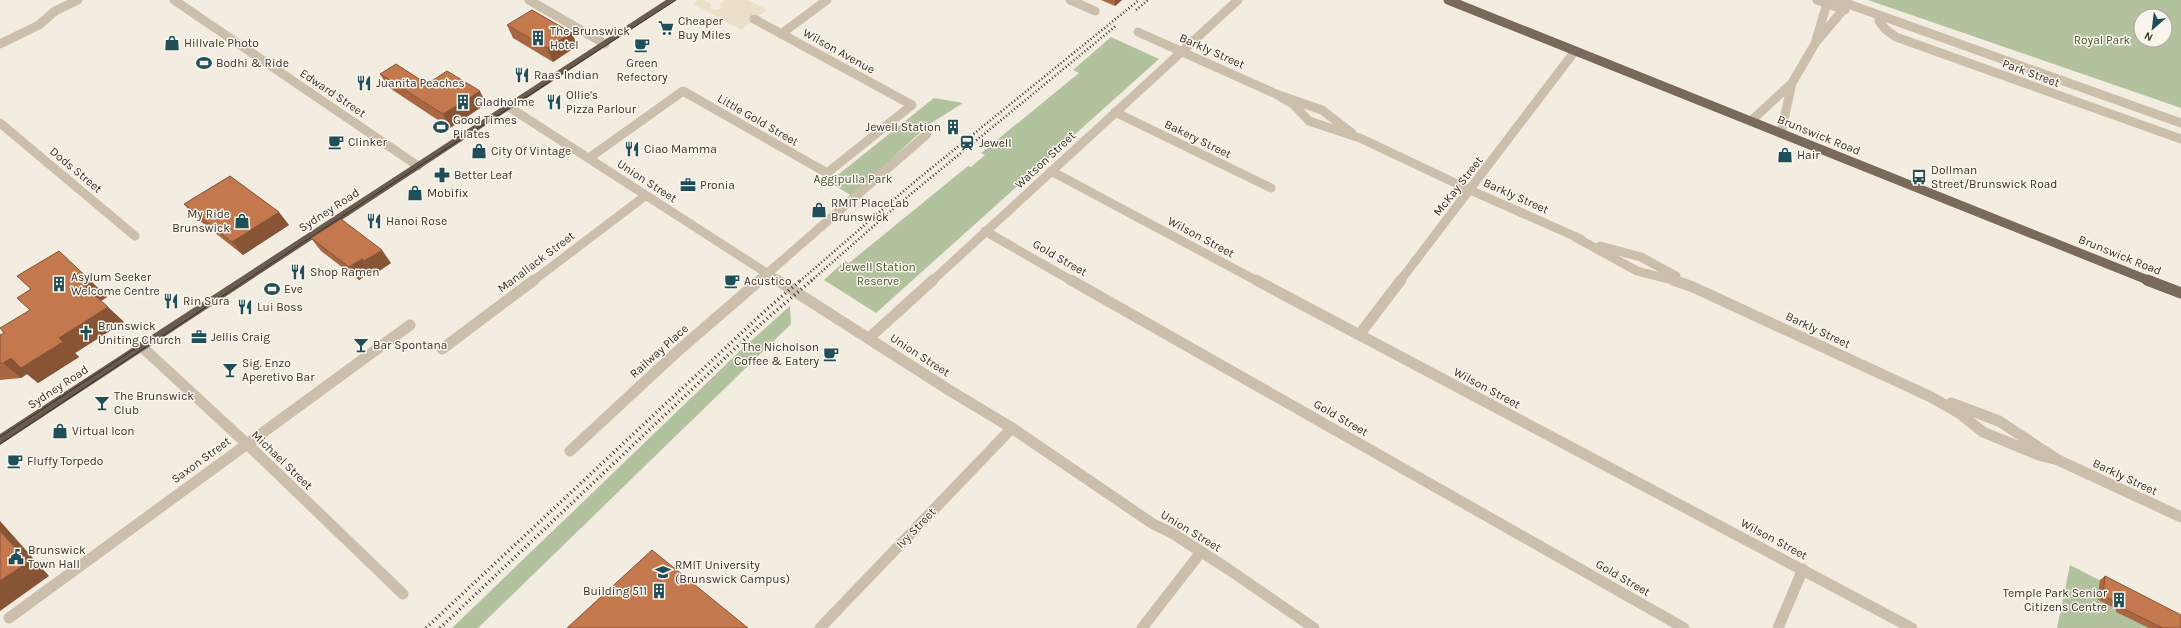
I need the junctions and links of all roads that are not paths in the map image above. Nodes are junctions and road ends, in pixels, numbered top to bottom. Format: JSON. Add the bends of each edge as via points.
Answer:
{"nodes":[{"id":1,"x":78,"y":0,"type":"edge"},
{"id":2,"x":174,"y":0,"type":"edge"},
{"id":3,"x":529,"y":0,"type":"edge"},
{"id":4,"x":672,"y":0,"type":"edge"},
{"id":5,"x":827,"y":0,"type":"edge"},
{"id":6,"x":1070,"y":0,"type":"edge"},
{"id":7,"x":1238,"y":0,"type":"edge"},
{"id":8,"x":1448,"y":0,"type":"edge"},
{"id":9,"x":1817,"y":0,"type":"edge"},
{"id":10,"x":1837,"y":0,"type":"edge"},
{"id":11,"x":1827,"y":2,"type":"edge"},
{"id":12,"x":1846,"y":7,"type":"junction"},
{"id":13,"x":1095,"y":12,"type":"dead end"},
{"id":14,"x":754,"y":19,"type":"dead end"},
{"id":15,"x":1879,"y":21,"type":"junction"},
{"id":16,"x":1138,"y":32,"type":"dead end"},
{"id":17,"x":781,"y":34,"type":"junction"},
{"id":18,"x":1816,"y":42,"type":"junction"},
{"id":19,"x":0,"y":44,"type":"edge"},
{"id":20,"x":605,"y":44,"type":"junction"},
{"id":21,"x":1973,"y":50,"type":"junction"},
{"id":22,"x":1575,"y":51,"type":"junction"},
{"id":23,"x":1181,"y":52,"type":"junction"},
{"id":24,"x":1792,"y":83,"type":"junction"},
{"id":25,"x":1276,"y":94,"type":"junction"},
{"id":26,"x":912,"y":105,"type":"joint"},
{"id":27,"x":509,"y":107,"type":"junction"},
{"id":28,"x":1115,"y":112,"type":"junction"},
{"id":29,"x":1751,"y":121,"type":"junction"},
{"id":30,"x":0,"y":123,"type":"edge"},
{"id":31,"x":2181,"y":123,"type":"edge"},
{"id":32,"x":1782,"y":133,"type":"junction"},
{"id":33,"x":927,"y":134,"type":"dead end"},
{"id":34,"x":1360,"y":138,"type":"junction"},
{"id":35,"x":2181,"y":139,"type":"edge"},
{"id":36,"x":589,"y":158,"type":"junction"},
{"id":37,"x":418,"y":166,"type":"junction"},
{"id":38,"x":1051,"y":172,"type":"junction"},
{"id":39,"x":1271,"y":188,"type":"dead end"},
{"id":40,"x":1470,"y":190,"type":"junction"},
{"id":41,"x":646,"y":196,"type":"junction"},
{"id":42,"x":985,"y":231,"type":"junction"},
{"id":43,"x":135,"y":236,"type":"dead end"},
{"id":44,"x":1575,"y":237,"type":"junction"},
{"id":45,"x":768,"y":273,"type":"junction"},
{"id":46,"x":1693,"y":287,"type":"junction"},
{"id":47,"x":2181,"y":292,"type":"edge"},
{"id":48,"x":410,"y":325,"type":"dead end"},
{"id":49,"x":1359,"y":335,"type":"junction"},
{"id":50,"x":869,"y":338,"type":"junction"},
{"id":51,"x":142,"y":348,"type":"junction"},
{"id":52,"x":442,"y":349,"type":"dead end"},
{"id":53,"x":1931,"y":397,"type":"junction"},
{"id":54,"x":1012,"y":428,"type":"junction"},
{"id":55,"x":1,"y":437,"type":"edge"},
{"id":56,"x":246,"y":443,"type":"junction"},
{"id":57,"x":570,"y":451,"type":"dead end"},
{"id":58,"x":2058,"y":460,"type":"junction"},
{"id":59,"x":2181,"y":517,"type":"edge"},
{"id":60,"x":1201,"y":552,"type":"junction"},
{"id":61,"x":1803,"y":569,"type":"junction"},
{"id":62,"x":403,"y":594,"type":"dead end"},
{"id":63,"x":9,"y":618,"type":"dead end"},
{"id":64,"x":820,"y":628,"type":"edge"},
{"id":65,"x":1142,"y":628,"type":"edge"},
{"id":66,"x":1314,"y":628,"type":"edge"},
{"id":67,"x":1684,"y":628,"type":"edge"},
{"id":68,"x":1778,"y":628,"type":"edge"},
{"id":69,"x":1912,"y":628,"type":"edge"}],
"edges":[{"from":1,"to":19,"type":"street","via":[[55,12],[39,25]]},
{"from":2,"to":37,"type":"street","name":"Edward Street"},
{"from":3,"to":20,"type":"street"},
{"from":4,"to":20,"type":"highway","name":"Sydney Road"},
{"from":5,"to":17,"type":"street"},
{"from":6,"to":13,"type":"street"},
{"from":7,"to":23,"type":"street","name":"Watson Street"},
{"from":8,"to":22,"type":"main road","name":"Brunswick Road"},
{"from":9,"to":11,"type":"street","name":"Park Street"},
{"from":10,"to":12,"type":"street","name":"Park Street"},
{"from":11,"to":12,"type":"street","name":"Park Street"},
{"from":11,"to":18,"type":"street"},
{"from":12,"to":15,"type":"street","name":"Park Street"},
{"from":12,"to":18,"type":"street"},
{"from":12,"to":21,"type":"street","name":"Park Street"},
{"from":14,"to":17,"type":"street","name":"Wilson Avenue"},
{"from":15,"to":21,"type":"street","name":"Park Street"},
{"from":15,"to":35,"type":"street","name":"Park Street","via":[[1896,37]]},
{"from":16,"to":23,"type":"street","name":"Barkly Street"},
{"from":17,"to":26,"type":"street","name":"Wilson Avenue"},
{"from":18,"to":24,"type":"street"},
{"from":20,"to":27,"type":"highway","name":"Sydney Road"},
{"from":21,"to":31,"type":"street","name":"Park Street"},
{"from":22,"to":29,"type":"main road","name":"Brunswick Road"},
{"from":22,"to":40,"type":"street","name":"McKay Street"},
{"from":23,"to":25,"type":"street","name":"Barkly Street"},
{"from":23,"to":28,"type":"street","name":"Watson Street"},
{"from":24,"to":29,"type":"street"},
{"from":24,"to":32,"type":"street"},
{"from":25,"to":34,"type":"street","name":"Barkly Street","via":[[1328,113]]},
{"from":25,"to":34,"type":"street","name":"Barkly Street","via":[[1293,104],[1309,121]]},
{"from":26,"to":36,"type":"street","name":"Little Gold Street","via":[[827,173],[683,91]]},
{"from":27,"to":36,"type":"street","name":"Union Street"},
{"from":27,"to":37,"type":"highway","name":"Sydney Road"},
{"from":28,"to":38,"type":"street","name":"Watson Street"},
{"from":28,"to":39,"type":"street","name":"Bakery Street"},
{"from":29,"to":32,"type":"main road","name":"Brunswick Road"},
{"from":30,"to":43,"type":"street","name":"Dods Street"},
{"from":32,"to":47,"type":"main road","name":"Brunswick Road"},
{"from":33,"to":45,"type":"street","name":"Railway Place"},
{"from":34,"to":40,"type":"street","name":"Barkly Street"},
{"from":36,"to":41,"type":"street","name":"Union Street"},
{"from":37,"to":51,"type":"highway","name":"Sydney Road"},
{"from":38,"to":42,"type":"street","name":"Watson Street"},
{"from":38,"to":49,"type":"street","name":"Wilson Street"},
{"from":40,"to":44,"type":"street","name":"Barkly Street"},
{"from":40,"to":49,"type":"street","name":"McKay Street"},
{"from":41,"to":45,"type":"street","name":"Union Street"},
{"from":41,"to":52,"type":"street","name":"Manallack Street"},
{"from":42,"to":50,"type":"street","name":"Watson Street"},
{"from":42,"to":67,"type":"street","name":"Gold Street"},
{"from":44,"to":46,"type":"street","name":"Barkly Street","via":[[1637,271],[1666,277]]},
{"from":44,"to":46,"type":"street","name":"Barkly Street","via":[[1613,251],[1641,257]]},
{"from":45,"to":50,"type":"street","name":"Union Street"},
{"from":45,"to":57,"type":"street","name":"Railway Place","via":[[679,350]]},
{"from":46,"to":53,"type":"street","name":"Barkly Street"},
{"from":48,"to":56,"type":"street","name":"Saxon Street"},
{"from":49,"to":61,"type":"street","name":"Wilson Street"},
{"from":50,"to":54,"type":"street","name":"Union Street"},
{"from":51,"to":55,"type":"highway","name":"Sydney Road"},
{"from":51,"to":56,"type":"street","name":"Michael Street"},
{"from":53,"to":58,"type":"street","name":"Barkly Street","via":[[1999,421]]},
{"from":53,"to":58,"type":"street","name":"Barkly Street","via":[[1988,434]]},
{"from":54,"to":60,"type":"street","name":"Union Street","via":[[1153,524]]},
{"from":54,"to":64,"type":"street","name":"Ivy Street"},
{"from":56,"to":62,"type":"street","name":"Michael Street"},
{"from":56,"to":63,"type":"street","name":"Saxon Street"},
{"from":58,"to":59,"type":"street","name":"Barkly Street"},
{"from":60,"to":65,"type":"street"},
{"from":60,"to":66,"type":"street","name":"Union Street"},
{"from":61,"to":68,"type":"street"},
{"from":61,"to":69,"type":"street","name":"Wilson Street"}]}
